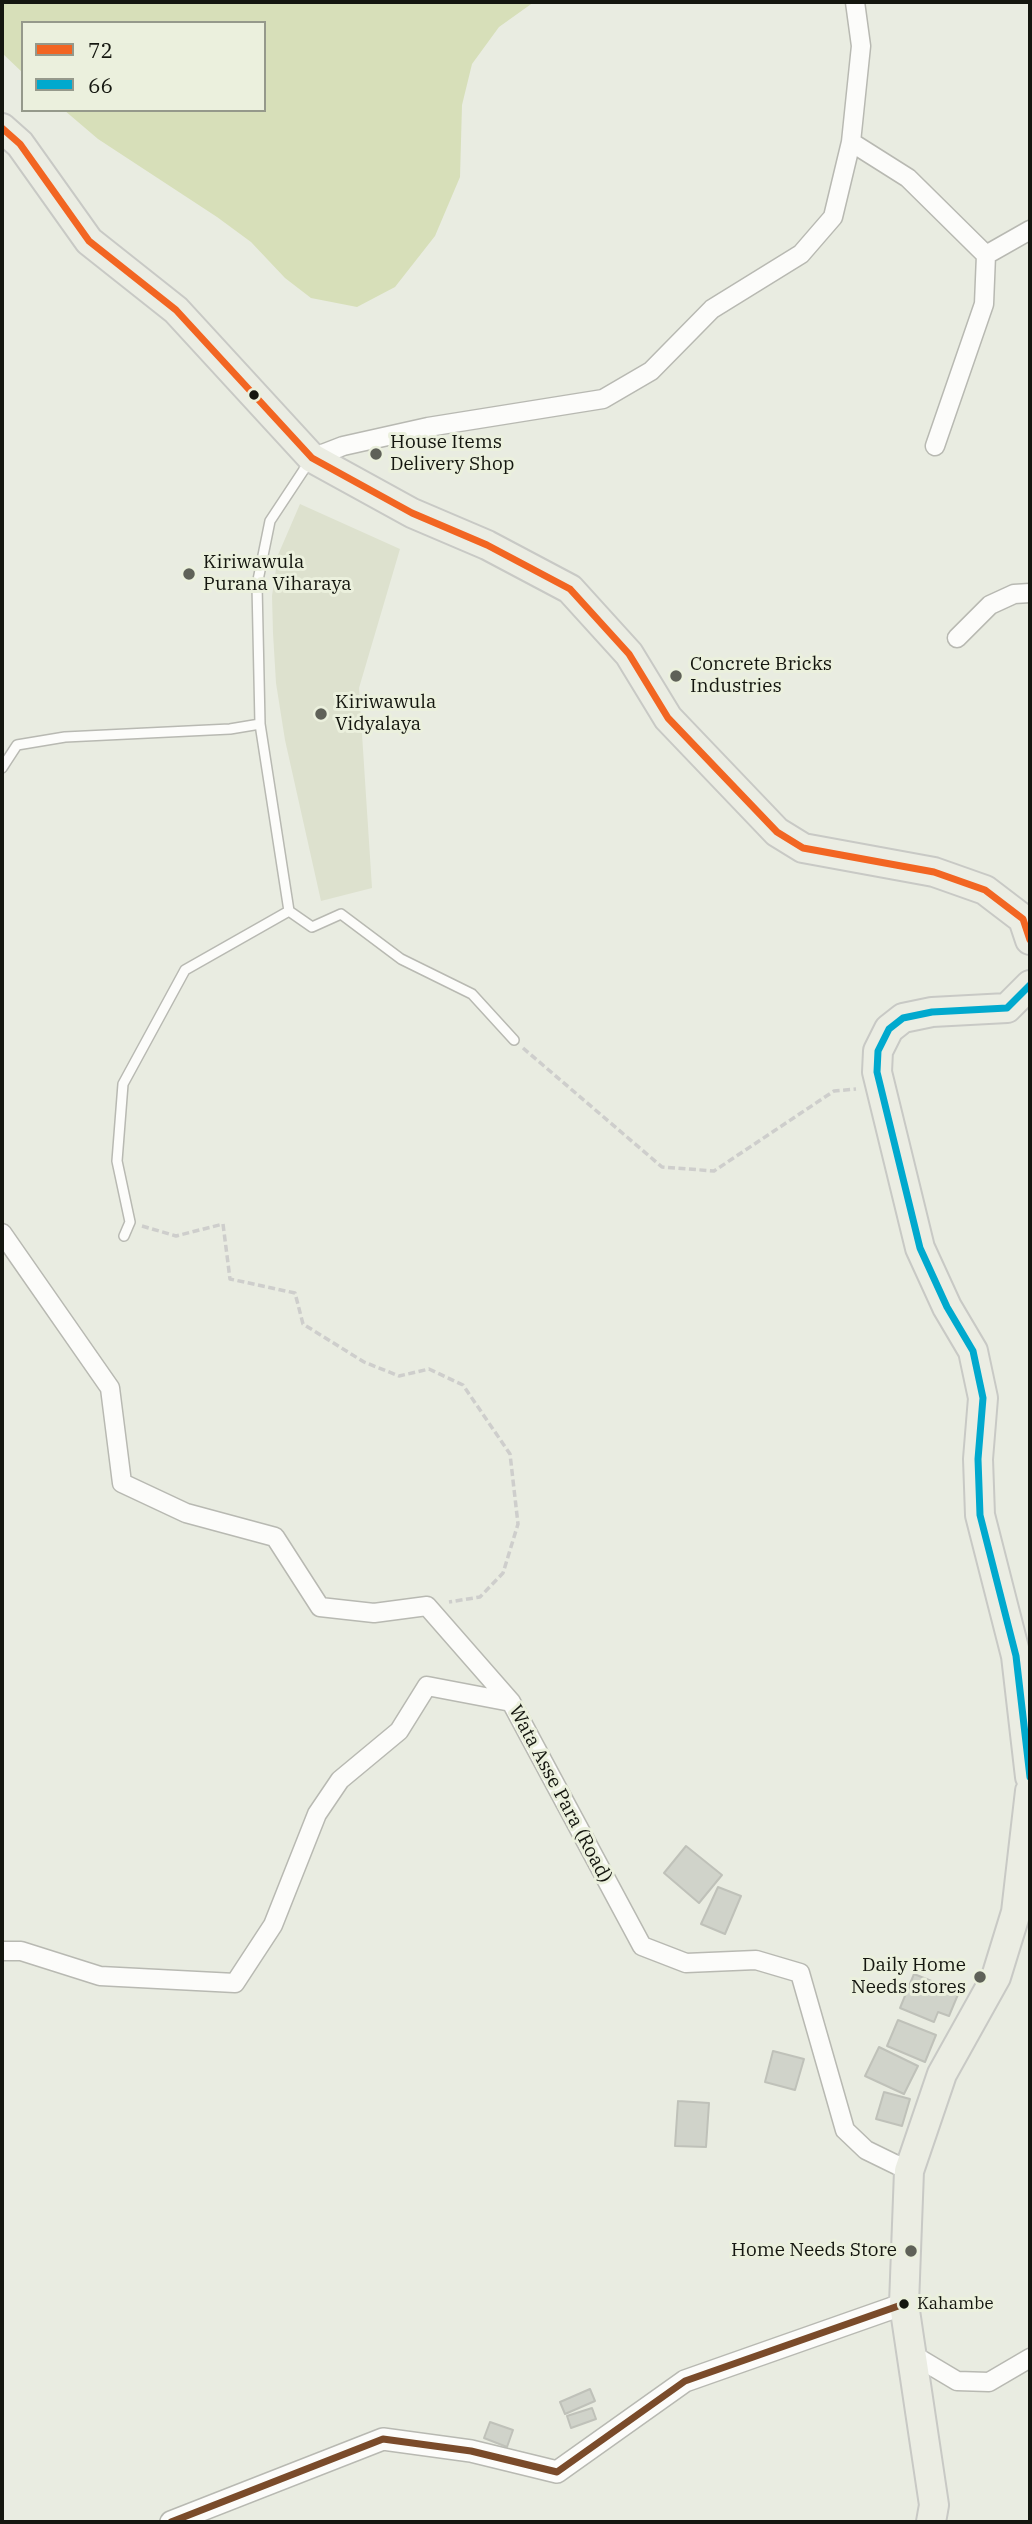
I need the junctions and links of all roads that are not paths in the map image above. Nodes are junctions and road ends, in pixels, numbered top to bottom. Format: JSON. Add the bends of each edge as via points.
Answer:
{"nodes":[{"id":1,"x":855,"y":2,"type":"edge"},
{"id":2,"x":2,"y":128,"type":"edge"},
{"id":3,"x":851,"y":142,"type":"junction"},
{"id":4,"x":1030,"y":230,"type":"edge"},
{"id":5,"x":986,"y":255,"type":"junction"},
{"id":6,"x":935,"y":446,"type":"dead end"},
{"id":7,"x":312,"y":458,"type":"junction"},
{"id":8,"x":1030,"y":593,"type":"edge"},
{"id":9,"x":957,"y":638,"type":"dead end"},
{"id":10,"x":260,"y":724,"type":"junction"},
{"id":11,"x":2,"y":768,"type":"edge"},
{"id":12,"x":289,"y":911,"type":"junction"},
{"id":13,"x":1030,"y":940,"type":"edge"},
{"id":14,"x":1030,"y":985,"type":"edge"},
{"id":15,"x":514,"y":1040,"type":"road end"},
{"id":16,"x":2,"y":1233,"type":"edge"},
{"id":17,"x":124,"y":1236,"type":"dead end"},
{"id":18,"x":511,"y":1702,"type":"junction"},
{"id":19,"x":1030,"y":1777,"type":"edge"},
{"id":20,"x":1030,"y":1791,"type":"edge"},
{"id":21,"x":2,"y":1951,"type":"edge"},
{"id":22,"x":909,"y":2171,"type":"junction"},
{"id":23,"x":904,"y":2304,"type":"junction"},
{"id":24,"x":910,"y":2353,"type":"junction"},
{"id":25,"x":1030,"y":2358,"type":"edge"},
{"id":26,"x":938,"y":2516,"type":"edge"},
{"id":27,"x":171,"y":2522,"type":"edge"}],
"edges":[{"from":1,"to":3,"type":"street","via":[[861,46]]},
{"from":2,"to":7,"type":"main road","via":[[20,144],[89,241],[176,310]]},
{"from":3,"to":5,"type":"street","via":[[908,177]]},
{"from":3,"to":7,"type":"street","via":[[833,217],[801,254],[712,309],[651,370],[603,399],[428,427],[343,446]]},
{"from":4,"to":5,"type":"street"},
{"from":5,"to":6,"type":"street","via":[[984,304]]},
{"from":7,"to":10,"type":"lane","via":[[270,521],[257,585]]},
{"from":7,"to":13,"type":"main road","via":[[412,513],[487,545],[570,589],[629,653],[668,718],[777,832],[803,848],[933,872],[985,890],[1023,919]]},
{"from":8,"to":9,"type":"street","via":[[1014,594],[989,606]]},
{"from":10,"to":11,"type":"lane","via":[[65,737],[18,746]]},
{"from":10,"to":12,"type":"lane"},
{"from":12,"to":15,"type":"lane","via":[[312,927],[341,914],[401,960],[472,994]]},
{"from":12,"to":17,"type":"lane","via":[[185,970],[123,1084],[117,1161],[130,1222]]},
{"from":14,"to":19,"type":"main road","via":[[1007,1008],[903,1018],[888,1030],[878,1051],[878,1087],[920,1248],[973,1351],[983,1398],[978,1459],[981,1516],[1016,1656]]},
{"from":16,"to":18,"type":"street","name":"Wata Asse Para (Road)","via":[[110,1388],[122,1483],[186,1513],[275,1537],[320,1606],[374,1613],[427,1606]]},
{"from":18,"to":21,"type":"street","via":[[427,1686],[399,1731],[340,1780],[317,1814],[273,1925],[235,1983],[100,1976],[21,1951]]},
{"from":18,"to":22,"type":"street","name":"Wata Asse Para (Road)","via":[[642,1946],[685,1963],[756,1959],[800,1973],[845,2130],[866,2150]]},
{"from":20,"to":22,"type":"main road","via":[[1016,1912],[996,1977],[942,2074]]},
{"from":22,"to":23,"type":"main road"},
{"from":23,"to":24,"type":"main road"},
{"from":23,"to":27,"type":"street","via":[[685,2381],[557,2472],[471,2451],[383,2439]]},
{"from":24,"to":25,"type":"street","via":[[957,2381],[989,2382]]},
{"from":24,"to":26,"type":"main road"}]}
